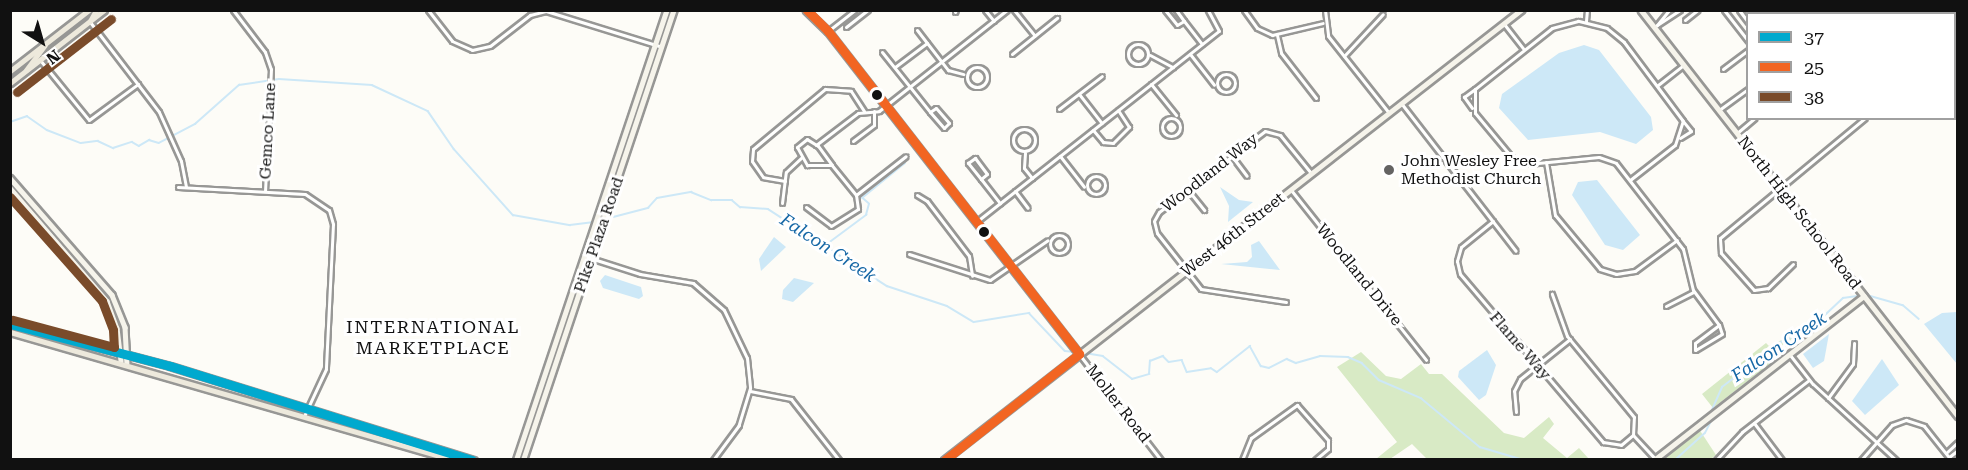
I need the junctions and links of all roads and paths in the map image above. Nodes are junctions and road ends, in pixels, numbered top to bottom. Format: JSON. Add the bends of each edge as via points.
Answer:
{"nodes":[{"id":1,"x":89,"y":10,"type":"edge"},
{"id":2,"x":96,"y":10,"type":"edge"},
{"id":3,"x":104,"y":10,"type":"edge"},
{"id":4,"x":233,"y":10,"type":"edge"},
{"id":5,"x":428,"y":10,"type":"edge"},
{"id":6,"x":667,"y":10,"type":"edge"},
{"id":7,"x":674,"y":10,"type":"edge"},
{"id":8,"x":806,"y":10,"type":"edge"},
{"id":9,"x":868,"y":10,"type":"edge"},
{"id":10,"x":985,"y":10,"type":"edge"},
{"id":11,"x":1007,"y":10,"type":"edge"},
{"id":12,"x":1014,"y":10,"type":"edge"},
{"id":13,"x":1165,"y":10,"type":"edge"},
{"id":14,"x":1176,"y":10,"type":"edge"},
{"id":15,"x":1208,"y":10,"type":"edge"},
{"id":16,"x":1244,"y":10,"type":"edge"},
{"id":17,"x":1325,"y":10,"type":"edge"},
{"id":18,"x":1521,"y":10,"type":"edge"},
{"id":19,"x":1587,"y":10,"type":"edge"},
{"id":20,"x":1641,"y":10,"type":"edge"},
{"id":21,"x":1669,"y":10,"type":"edge"},
{"id":22,"x":1680,"y":10,"type":"edge"},
{"id":23,"x":1698,"y":10,"type":"edge"},
{"id":24,"x":1724,"y":10,"type":"edge"},
{"id":25,"x":854,"y":11,"type":"edge"},
{"id":26,"x":1383,"y":14,"type":"dead end"},
{"id":27,"x":858,"y":18,"type":"junction"},
{"id":28,"x":1057,"y":18,"type":"dead end"},
{"id":29,"x":1685,"y":20,"type":"dead end"},
{"id":30,"x":90,"y":21,"type":"junction"},
{"id":31,"x":994,"y":21,"type":"junction"},
{"id":32,"x":1184,"y":21,"type":"junction"},
{"id":33,"x":1586,"y":21,"type":"junction"},
{"id":34,"x":1324,"y":23,"type":"junction"},
{"id":35,"x":1504,"y":24,"type":"junction"},
{"id":36,"x":1656,"y":26,"type":"junction"},
{"id":37,"x":846,"y":27,"type":"dead end"},
{"id":38,"x":917,"y":30,"type":"dead end"},
{"id":39,"x":828,"y":31,"type":"junction"},
{"id":40,"x":1277,"y":35,"type":"junction"},
{"id":41,"x":1035,"y":36,"type":"junction"},
{"id":42,"x":1746,"y":38,"type":"edge"},
{"id":43,"x":927,"y":43,"type":"junction"},
{"id":44,"x":1202,"y":44,"type":"junction"},
{"id":45,"x":45,"y":45,"type":"junction"},
{"id":46,"x":656,"y":45,"type":"junction"},
{"id":47,"x":662,"y":47,"type":"junction"},
{"id":48,"x":1524,"y":49,"type":"junction"},
{"id":49,"x":882,"y":52,"type":"dead end"},
{"id":50,"x":1746,"y":52,"type":"edge"},
{"id":51,"x":1012,"y":54,"type":"dead end"},
{"id":52,"x":1190,"y":54,"type":"junction"},
{"id":53,"x":1150,"y":55,"type":"junction"},
{"id":54,"x":1344,"y":56,"type":"junction"},
{"id":55,"x":40,"y":60,"type":"junction"},
{"id":56,"x":941,"y":62,"type":"junction"},
{"id":57,"x":1684,"y":65,"type":"junction"},
{"id":58,"x":1173,"y":67,"type":"junction"},
{"id":59,"x":895,"y":68,"type":"junction"},
{"id":60,"x":1723,"y":69,"type":"dead end"},
{"id":61,"x":10,"y":71,"type":"edge"},
{"id":62,"x":25,"y":72,"type":"junction"},
{"id":63,"x":964,"y":74,"type":"junction"},
{"id":64,"x":1102,"y":76,"type":"dead end"},
{"id":65,"x":10,"y":83,"type":"edge"},
{"id":66,"x":138,"y":84,"type":"junction"},
{"id":67,"x":1151,"y":84,"type":"junction"},
{"id":68,"x":1214,"y":85,"type":"junction"},
{"id":69,"x":1658,"y":85,"type":"junction"},
{"id":70,"x":910,"y":87,"type":"junction"},
{"id":71,"x":1475,"y":89,"type":"junction"},
{"id":72,"x":1746,"y":90,"type":"edge"},
{"id":73,"x":1079,"y":94,"type":"junction"},
{"id":74,"x":1316,"y":98,"type":"dead end"},
{"id":75,"x":1401,"y":103,"type":"junction"},
{"id":76,"x":886,"y":105,"type":"junction"},
{"id":77,"x":1473,"y":108,"type":"junction"},
{"id":78,"x":1059,"y":110,"type":"dead end"},
{"id":79,"x":1118,"y":110,"type":"junction"},
{"id":80,"x":1719,"y":110,"type":"junction"},
{"id":81,"x":864,"y":111,"type":"junction"},
{"id":82,"x":874,"y":111,"type":"junction"},
{"id":83,"x":930,"y":112,"type":"junction"},
{"id":84,"x":1389,"y":113,"type":"junction"},
{"id":85,"x":1176,"y":115,"type":"junction"},
{"id":86,"x":1682,"y":120,"type":"junction"},
{"id":87,"x":1753,"y":120,"type":"edge"},
{"id":88,"x":1862,"y":120,"type":"edge"},
{"id":89,"x":1102,"y":123,"type":"junction"},
{"id":90,"x":1093,"y":130,"type":"junction"},
{"id":91,"x":1737,"y":133,"type":"junction"},
{"id":92,"x":1680,"y":138,"type":"junction"},
{"id":93,"x":853,"y":141,"type":"dead end"},
{"id":94,"x":816,"y":145,"type":"junction"},
{"id":95,"x":1024,"y":153,"type":"junction"},
{"id":96,"x":1231,"y":155,"type":"junction"},
{"id":97,"x":906,"y":156,"type":"dead end"},
{"id":98,"x":1060,"y":156,"type":"junction"},
{"id":99,"x":801,"y":158,"type":"junction"},
{"id":100,"x":1546,"y":162,"type":"junction"},
{"id":101,"x":832,"y":165,"type":"junction"},
{"id":102,"x":1311,"y":173,"type":"junction"},
{"id":103,"x":1247,"y":176,"type":"dead end"},
{"id":104,"x":10,"y":178,"type":"edge"},
{"id":105,"x":1032,"y":178,"type":"junction"},
{"id":106,"x":981,"y":179,"type":"junction"},
{"id":107,"x":1630,"y":180,"type":"junction"},
{"id":108,"x":785,"y":181,"type":"junction"},
{"id":109,"x":178,"y":187,"type":"dead end"},
{"id":110,"x":186,"y":187,"type":"junction"},
{"id":111,"x":1084,"y":187,"type":"junction"},
{"id":112,"x":1778,"y":187,"type":"junction"},
{"id":113,"x":10,"y":188,"type":"edge"},
{"id":114,"x":1188,"y":190,"type":"junction"},
{"id":115,"x":1291,"y":190,"type":"junction"},
{"id":116,"x":1015,"y":191,"type":"junction"},
{"id":117,"x":265,"y":192,"type":"junction"},
{"id":118,"x":856,"y":195,"type":"junction"},
{"id":119,"x":916,"y":195,"type":"dead end"},
{"id":120,"x":782,"y":203,"type":"dead end"},
{"id":121,"x":1000,"y":203,"type":"junction"},
{"id":122,"x":806,"y":207,"type":"dead end"},
{"id":123,"x":1028,"y":208,"type":"dead end"},
{"id":124,"x":1204,"y":210,"type":"dead end"},
{"id":125,"x":1493,"y":221,"type":"junction"},
{"id":126,"x":976,"y":222,"type":"junction"},
{"id":127,"x":1048,"y":240,"type":"junction"},
{"id":128,"x":1677,"y":240,"type":"junction"},
{"id":129,"x":1516,"y":251,"type":"dead end"},
{"id":130,"x":909,"y":254,"type":"dead end"},
{"id":131,"x":584,"y":256,"type":"junction"},
{"id":132,"x":591,"y":258,"type":"junction"},
{"id":133,"x":1793,"y":264,"type":"dead end"},
{"id":134,"x":1012,"y":268,"type":"junction"},
{"id":135,"x":1186,"y":272,"type":"junction"},
{"id":136,"x":972,"y":276,"type":"junction"},
{"id":137,"x":1694,"y":292,"type":"junction"},
{"id":138,"x":1552,"y":294,"type":"dead end"},
{"id":139,"x":1864,"y":296,"type":"junction"},
{"id":140,"x":1286,"y":302,"type":"dead end"},
{"id":141,"x":1666,"y":306,"type":"dead end"},
{"id":142,"x":10,"y":324,"type":"edge"},
{"id":143,"x":1719,"y":325,"type":"junction"},
{"id":144,"x":10,"y":332,"type":"edge"},
{"id":145,"x":1570,"y":339,"type":"junction"},
{"id":146,"x":1854,"y":343,"type":"dead end"},
{"id":147,"x":120,"y":352,"type":"junction"},
{"id":148,"x":1789,"y":353,"type":"junction"},
{"id":149,"x":1080,"y":354,"type":"junction"},
{"id":150,"x":128,"y":355,"type":"junction"},
{"id":151,"x":1426,"y":360,"type":"dead end"},
{"id":152,"x":550,"y":361,"type":"junction"},
{"id":153,"x":124,"y":362,"type":"junction"},
{"id":154,"x":556,"y":362,"type":"junction"},
{"id":155,"x":1538,"y":364,"type":"junction"},
{"id":156,"x":1809,"y":380,"type":"junction"},
{"id":157,"x":750,"y":391,"type":"junction"},
{"id":158,"x":538,"y":396,"type":"junction"},
{"id":159,"x":544,"y":398,"type":"junction"},
{"id":160,"x":1828,"y":398,"type":"junction"},
{"id":161,"x":1955,"y":408,"type":"edge"},
{"id":162,"x":306,"y":411,"type":"junction"},
{"id":163,"x":1516,"y":412,"type":"dead end"},
{"id":164,"x":1958,"y":416,"type":"edge"},
{"id":165,"x":1754,"y":423,"type":"junction"},
{"id":166,"x":1633,"y":435,"type":"junction"},
{"id":167,"x":1877,"y":442,"type":"junction"},
{"id":168,"x":1958,"y":442,"type":"edge"},
{"id":169,"x":1958,"y":450,"type":"edge"},
{"id":170,"x":1946,"y":453,"type":"junction"},
{"id":171,"x":1780,"y":458,"type":"edge"},
{"id":172,"x":1950,"y":458,"type":"edge"},
{"id":173,"x":453,"y":459,"type":"edge"},
{"id":174,"x":474,"y":459,"type":"edge"},
{"id":175,"x":516,"y":459,"type":"edge"},
{"id":176,"x":523,"y":459,"type":"edge"},
{"id":177,"x":712,"y":459,"type":"edge"},
{"id":178,"x":839,"y":459,"type":"edge"},
{"id":179,"x":944,"y":459,"type":"edge"},
{"id":180,"x":1161,"y":459,"type":"edge"},
{"id":181,"x":1242,"y":459,"type":"edge"},
{"id":182,"x":1315,"y":459,"type":"edge"},
{"id":183,"x":1655,"y":459,"type":"edge"},
{"id":184,"x":1716,"y":459,"type":"edge"},
{"id":185,"x":1776,"y":459,"type":"edge"},
{"id":186,"x":1861,"y":459,"type":"edge"},
{"id":187,"x":1896,"y":459,"type":"edge"}],
"edges":[{"from":1,"to":45,"type":"main road"},
{"from":2,"to":30,"type":"main road"},
{"from":3,"to":30,"type":"main road"},
{"from":4,"to":117,"type":"street","name":"Gemco Lane","via":[[266,54],[271,74]]},
{"from":5,"to":46,"type":"street","via":[[452,41],[472,50],[490,46],[532,14],[546,10]]},
{"from":6,"to":46,"type":"street","name":"Pike Plaza Road"},
{"from":7,"to":47,"type":"street","name":"Pike Plaza Road"},
{"from":8,"to":39,"type":"street","name":"Moller Road"},
{"from":9,"to":27,"type":"street"},
{"from":10,"to":31,"type":"street"},
{"from":11,"to":31,"type":"street"},
{"from":12,"to":41,"type":"street"},
{"from":13,"to":32,"type":"street","via":[[1177,25]]},
{"from":14,"to":32,"type":"street"},
{"from":15,"to":44,"type":"street","via":[[1220,29]]},
{"from":16,"to":40,"type":"street","via":[[1261,31]]},
{"from":17,"to":34,"type":"street"},
{"from":18,"to":35,"type":"street","name":"West 46th Street"},
{"from":19,"to":33,"type":"street"},
{"from":20,"to":36,"type":"street","name":"North High School Road"},
{"from":21,"to":36,"type":"street"},
{"from":22,"to":36,"type":"street"},
{"from":23,"to":29,"type":"street"},
{"from":24,"to":42,"type":"street"},
{"from":25,"to":27,"type":"street"},
{"from":25,"to":39,"type":"street"},
{"from":26,"to":54,"type":"street"},
{"from":27,"to":37,"type":"street"},
{"from":28,"to":41,"type":"street"},
{"from":30,"to":55,"type":"main road"},
{"from":30,"to":66,"type":"street"},
{"from":31,"to":56,"type":"street"},
{"from":32,"to":44,"type":"street"},
{"from":33,"to":48,"type":"street","via":[[1557,26]]},
{"from":33,"to":69,"type":"street","via":[[1605,27],[1623,42]]},
{"from":34,"to":40,"type":"street"},
{"from":34,"to":54,"type":"street"},
{"from":35,"to":48,"type":"street"},
{"from":35,"to":75,"type":"street","name":"West 46th Street"},
{"from":36,"to":57,"type":"street","name":"North High School Road"},
{"from":38,"to":43,"type":"street"},
{"from":39,"to":76,"type":"street","name":"Moller Road"},
{"from":40,"to":74,"type":"street","via":[[1281,53]]},
{"from":41,"to":51,"type":"street"},
{"from":43,"to":56,"type":"street"},
{"from":43,"to":59,"type":"street"},
{"from":44,"to":52,"type":"street"},
{"from":45,"to":61,"type":"main road"},
{"from":45,"to":62,"type":"main road"},
{"from":46,"to":47,"type":"street"},
{"from":46,"to":131,"type":"street","name":"Pike Plaza Road"},
{"from":47,"to":132,"type":"street","name":"Pike Plaza Road"},
{"from":48,"to":71,"type":"street"},
{"from":49,"to":59,"type":"street"},
{"from":50,"to":60,"type":"street"},
{"from":52,"to":58,"type":"street"},
{"from":52,"to":68,"type":"street"},
{"from":53,"to":53,"type":"street","via":[[1137,66],[1128,54],[1138,41]]},
{"from":53,"to":58,"type":"street"},
{"from":54,"to":84,"type":"street"},
{"from":55,"to":62,"type":"main road"},
{"from":55,"to":66,"type":"street","via":[[89,120]]},
{"from":56,"to":63,"type":"street","via":[[951,72]]},
{"from":56,"to":70,"type":"street"},
{"from":57,"to":69,"type":"street"},
{"from":57,"to":80,"type":"street","name":"North High School Road"},
{"from":58,"to":67,"type":"street"},
{"from":59,"to":70,"type":"street"},
{"from":62,"to":65,"type":"main road"},
{"from":63,"to":63,"type":"street","via":[[976,90],[989,80],[977,64]]},
{"from":64,"to":73,"type":"street"},
{"from":66,"to":110,"type":"street","via":[[169,132]]},
{"from":67,"to":79,"type":"street"},
{"from":67,"to":85,"type":"street"},
{"from":68,"to":68,"type":"street","via":[[1222,94],[1237,82],[1230,73]]},
{"from":69,"to":86,"type":"street"},
{"from":70,"to":76,"type":"street"},
{"from":70,"to":83,"type":"street"},
{"from":71,"to":77,"type":"street"},
{"from":71,"to":77,"type":"street","via":[[1464,98]]},
{"from":72,"to":80,"type":"street"},
{"from":73,"to":78,"type":"street"},
{"from":73,"to":89,"type":"street"},
{"from":75,"to":84,"type":"street","name":"West 46th Street"},
{"from":75,"to":125,"type":"street"},
{"from":76,"to":82,"type":"street"},
{"from":76,"to":126,"type":"street","name":"Moller Road"},
{"from":77,"to":100,"type":"street","via":[[1512,159],[1525,164]]},
{"from":79,"to":89,"type":"street"},
{"from":79,"to":90,"type":"street","via":[[1129,127],[1113,142],[1103,142]]},
{"from":80,"to":91,"type":"street","name":"North High School Road"},
{"from":81,"to":82,"type":"street"},
{"from":81,"to":94,"type":"street"},
{"from":81,"to":108,"type":"street","via":[[850,91],[825,88],[753,149],[752,161],[764,177]]},
{"from":82,"to":93,"type":"street","via":[[874,124]]},
{"from":83,"to":83,"type":"street","via":[[942,128],[949,124],[937,108]]},
{"from":84,"to":102,"type":"street","name":"West 46th Street"},
{"from":85,"to":85,"type":"street","via":[[1159,128],[1166,137],[1182,125]]},
{"from":86,"to":92,"type":"street"},
{"from":86,"to":92,"type":"street","via":[[1690,124],[1689,135]]},
{"from":87,"to":91,"type":"street"},
{"from":88,"to":112,"type":"street"},
{"from":89,"to":90,"type":"street"},
{"from":90,"to":98,"type":"street"},
{"from":91,"to":112,"type":"street","name":"North High School Road"},
{"from":92,"to":107,"type":"street"},
{"from":94,"to":99,"type":"street","via":[[807,139],[798,146]]},
{"from":94,"to":101,"type":"street"},
{"from":95,"to":95,"type":"street","via":[[1012,137],[1024,126],[1037,142]]},
{"from":95,"to":105,"type":"street","via":[[1023,165]]},
{"from":96,"to":102,"type":"street","name":"Woodland Way","via":[[1260,133],[1272,130]]},
{"from":96,"to":103,"type":"street"},
{"from":96,"to":114,"type":"street","name":"Woodland Way"},
{"from":97,"to":118,"type":"street"},
{"from":98,"to":105,"type":"street"},
{"from":98,"to":111,"type":"street"},
{"from":99,"to":101,"type":"street","via":[[808,166]]},
{"from":99,"to":108,"type":"street","via":[[787,171]]},
{"from":100,"to":107,"type":"street","via":[[1604,157],[1616,163]]},
{"from":100,"to":128,"type":"street","via":[[1551,202],[1558,220],[1589,261],[1614,274],[1640,269]]},
{"from":101,"to":118,"type":"street"},
{"from":102,"to":115,"type":"street","name":"West 46th Street"},
{"from":104,"to":150,"type":"street","via":[[112,295],[123,320]]},
{"from":105,"to":116,"type":"street"},
{"from":106,"to":106,"type":"street","via":[[987,174],[974,158],[968,163]]},
{"from":106,"to":121,"type":"street"},
{"from":107,"to":128,"type":"street"},
{"from":108,"to":120,"type":"street"},
{"from":109,"to":110,"type":"street"},
{"from":110,"to":117,"type":"street"},
{"from":111,"to":111,"type":"street","via":[[1092,196],[1108,183],[1101,174]]},
{"from":112,"to":133,"type":"street","via":[[1723,234],[1719,249],[1746,286],[1756,291],[1768,288]]},
{"from":112,"to":139,"type":"street","name":"North High School Road"},
{"from":113,"to":147,"type":"street","via":[[104,296],[116,321]]},
{"from":114,"to":124,"type":"street"},
{"from":114,"to":135,"type":"street","name":"Woodland Way","via":[[1159,212],[1154,222],[1156,233]]},
{"from":115,"to":135,"type":"street","name":"West 46th Street"},
{"from":115,"to":151,"type":"street","name":"Woodland Drive"},
{"from":116,"to":121,"type":"street"},
{"from":116,"to":123,"type":"street"},
{"from":117,"to":162,"type":"street","via":[[313,196],[332,218],[326,369]]},
{"from":118,"to":122,"type":"street","via":[[857,210],[836,226],[819,221]]},
{"from":119,"to":136,"type":"street","via":[[927,201],[969,256]]},
{"from":121,"to":126,"type":"street"},
{"from":125,"to":129,"type":"street"},
{"from":125,"to":155,"type":"street","name":"Flame Way","via":[[1461,247],[1458,269]]},
{"from":126,"to":134,"type":"street","name":"Moller Road"},
{"from":127,"to":127,"type":"street","via":[[1057,233],[1070,249],[1060,256]]},
{"from":127,"to":134,"type":"street"},
{"from":128,"to":137,"type":"street","via":[[1685,252]]},
{"from":130,"to":136,"type":"street"},
{"from":131,"to":132,"type":"street"},
{"from":131,"to":152,"type":"street","name":"Pike Plaza Road"},
{"from":132,"to":154,"type":"street","name":"Pike Plaza Road"},
{"from":132,"to":157,"type":"street","via":[[640,274],[683,279],[710,293],[725,312],[744,351]]},
{"from":134,"to":136,"type":"street","via":[[993,279]]},
{"from":134,"to":149,"type":"street","name":"Moller Road"},
{"from":135,"to":140,"type":"street","via":[[1206,291]]},
{"from":135,"to":149,"type":"street","name":"West 46th Street"},
{"from":137,"to":141,"type":"street"},
{"from":137,"to":143,"type":"street"},
{"from":138,"to":145,"type":"street"},
{"from":139,"to":148,"type":"street"},
{"from":139,"to":161,"type":"street","name":"North High School Road"},
{"from":142,"to":147,"type":"main road"},
{"from":143,"to":143,"type":"street","via":[[1722,334],[1701,351],[1695,350],[1695,344]]},
{"from":144,"to":153,"type":"main road"},
{"from":145,"to":155,"type":"street"},
{"from":145,"to":166,"type":"street","via":[[1632,414]]},
{"from":146,"to":160,"type":"street","via":[[1853,364]]},
{"from":147,"to":150,"type":"main road"},
{"from":147,"to":153,"type":"street"},
{"from":148,"to":156,"type":"street"},
{"from":148,"to":183,"type":"street"},
{"from":149,"to":179,"type":"street","name":"West 46th Street"},
{"from":149,"to":180,"type":"street","name":"Moller Road"},
{"from":150,"to":153,"type":"street"},
{"from":150,"to":162,"type":"main road"},
{"from":152,"to":154,"type":"street"},
{"from":152,"to":158,"type":"street","name":"Pike Plaza Road"},
{"from":153,"to":162,"type":"main road"},
{"from":154,"to":159,"type":"street","name":"Pike Plaza Road"},
{"from":155,"to":163,"type":"street","via":[[1515,386]]},
{"from":155,"to":166,"type":"street","name":"Flame Way","via":[[1605,444],[1620,446]]},
{"from":156,"to":160,"type":"street"},
{"from":156,"to":165,"type":"street"},
{"from":157,"to":177,"type":"street","via":[[739,425]]},
{"from":157,"to":178,"type":"street","via":[[790,399]]},
{"from":158,"to":159,"type":"street"},
{"from":158,"to":175,"type":"street","name":"Pike Plaza Road"},
{"from":159,"to":176,"type":"street","name":"Pike Plaza Road"},
{"from":160,"to":167,"type":"street"},
{"from":161,"to":164,"type":"street","name":"North High School Road"},
{"from":162,"to":173,"type":"main road"},
{"from":162,"to":174,"type":"main road"},
{"from":165,"to":171,"type":"street"},
{"from":165,"to":184,"type":"street"},
{"from":166,"to":183,"type":"street"},
{"from":167,"to":170,"type":"street","via":[[1894,424],[1911,420],[1924,426]]},
{"from":167,"to":186,"type":"street"},
{"from":167,"to":187,"type":"street"},
{"from":168,"to":170,"type":"street"},
{"from":169,"to":172,"type":"street"},
{"from":170,"to":172,"type":"street"},
{"from":171,"to":185,"type":"street"},
{"from":181,"to":182,"type":"street","via":[[1248,440],[1291,407],[1302,407],[1329,445]]}]}
